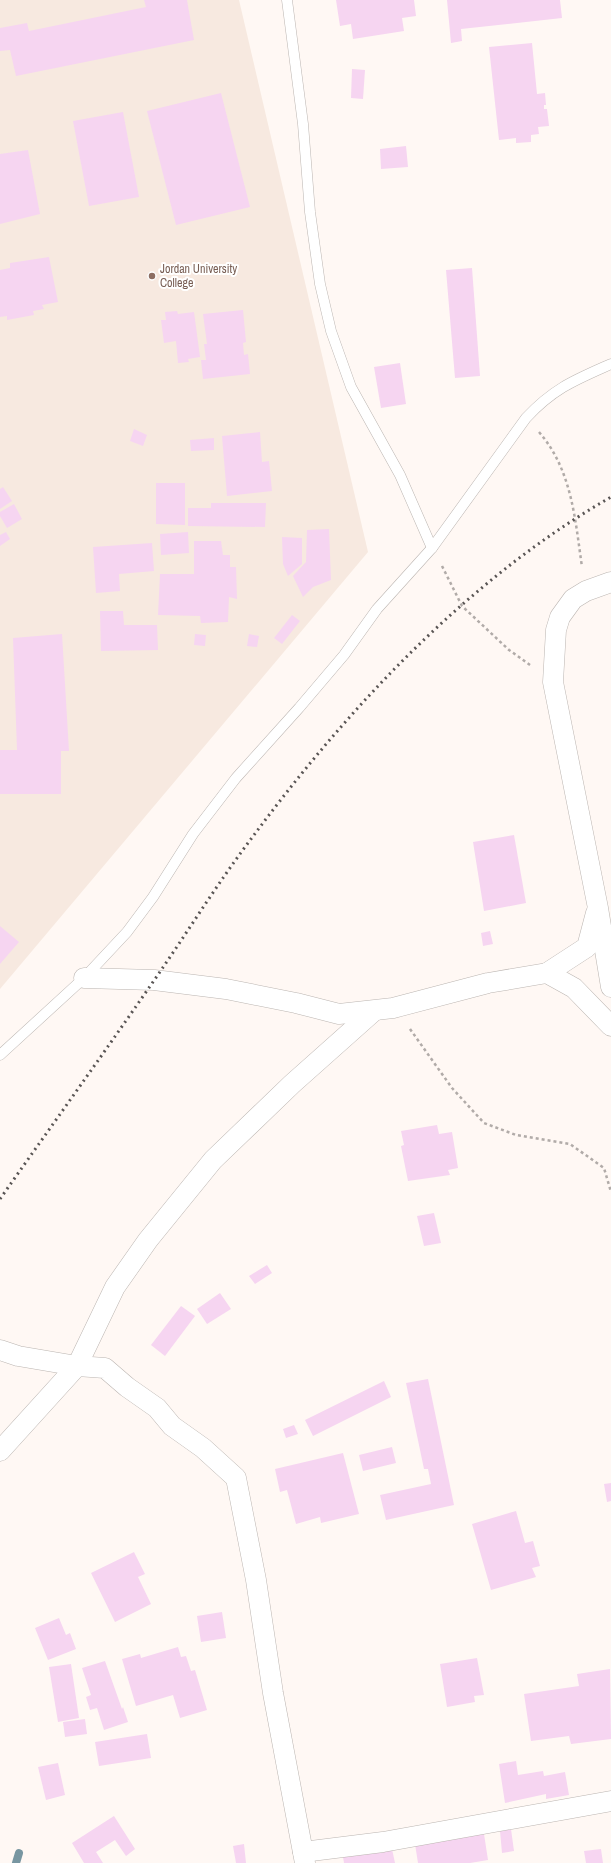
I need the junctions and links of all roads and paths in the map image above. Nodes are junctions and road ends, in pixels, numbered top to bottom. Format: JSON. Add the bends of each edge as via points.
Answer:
{"nodes":[{"id":1,"x":287,"y":0,"type":"edge"},
{"id":2,"x":611,"y":364,"type":"edge"},
{"id":3,"x":526,"y":418,"type":"junction"},
{"id":4,"x":432,"y":548,"type":"junction"},
{"id":5,"x":611,"y":582,"type":"edge"},
{"id":6,"x":586,"y":591,"type":"junction"},
{"id":7,"x":553,"y":682,"type":"junction"},
{"id":8,"x":598,"y":908,"type":"junction"},
{"id":9,"x":548,"y":973,"type":"junction"},
{"id":10,"x":84,"y":978,"type":"junction"},
{"id":11,"x":611,"y":987,"type":"edge"},
{"id":12,"x":393,"y":1008,"type":"junction"},
{"id":13,"x":374,"y":1011,"type":"junction"},
{"id":14,"x":611,"y":1026,"type":"edge"},
{"id":15,"x":0,"y":1055,"type":"edge"},
{"id":16,"x":611,"y":1192,"type":"edge"},
{"id":17,"x":0,"y":1350,"type":"edge"},
{"id":18,"x":77,"y":1366,"type":"junction"},
{"id":19,"x":0,"y":1451,"type":"edge"},
{"id":20,"x":611,"y":1801,"type":"edge"},
{"id":21,"x":304,"y":1857,"type":"edge"}],
"edges":[{"from":1,"to":4,"type":"lane","via":[[303,124],[310,212],[320,284],[331,331],[352,387],[400,475]]},
{"from":2,"to":3,"type":"lane","via":[[566,384],[542,401]]},
{"from":3,"to":4,"type":"lane"},
{"from":3,"to":6,"type":"path","via":[[546,440],[565,475],[576,518]]},
{"from":4,"to":7,"type":"path","via":[[462,606],[509,650]]},
{"from":4,"to":10,"type":"lane","via":[[377,610],[299,708],[236,778],[193,834],[153,897],[127,932]]},
{"from":5,"to":6,"type":"street"},
{"from":6,"to":7,"type":"street","via":[[573,599],[560,617],[556,630]]},
{"from":7,"to":8,"type":"street"},
{"from":8,"to":9,"type":"street","via":[[586,947]]},
{"from":8,"to":11,"type":"street"},
{"from":9,"to":12,"type":"street","via":[[488,984]]},
{"from":9,"to":14,"type":"street","via":[[574,988]]},
{"from":10,"to":13,"type":"street","via":[[154,980],[226,989],[339,1014]]},
{"from":10,"to":15,"type":"lane"},
{"from":12,"to":13,"type":"street"},
{"from":12,"to":16,"type":"path","via":[[452,1088],[484,1123],[516,1135],[570,1144],[604,1168]]},
{"from":13,"to":18,"type":"street","via":[[292,1084],[213,1160],[148,1240],[114,1287]]},
{"from":17,"to":18,"type":"street","via":[[18,1356]]},
{"from":18,"to":19,"type":"street"},
{"from":18,"to":21,"type":"street","via":[[105,1368],[157,1408],[172,1426],[203,1448],[236,1478]]},
{"from":20,"to":21,"type":"street"}]}
